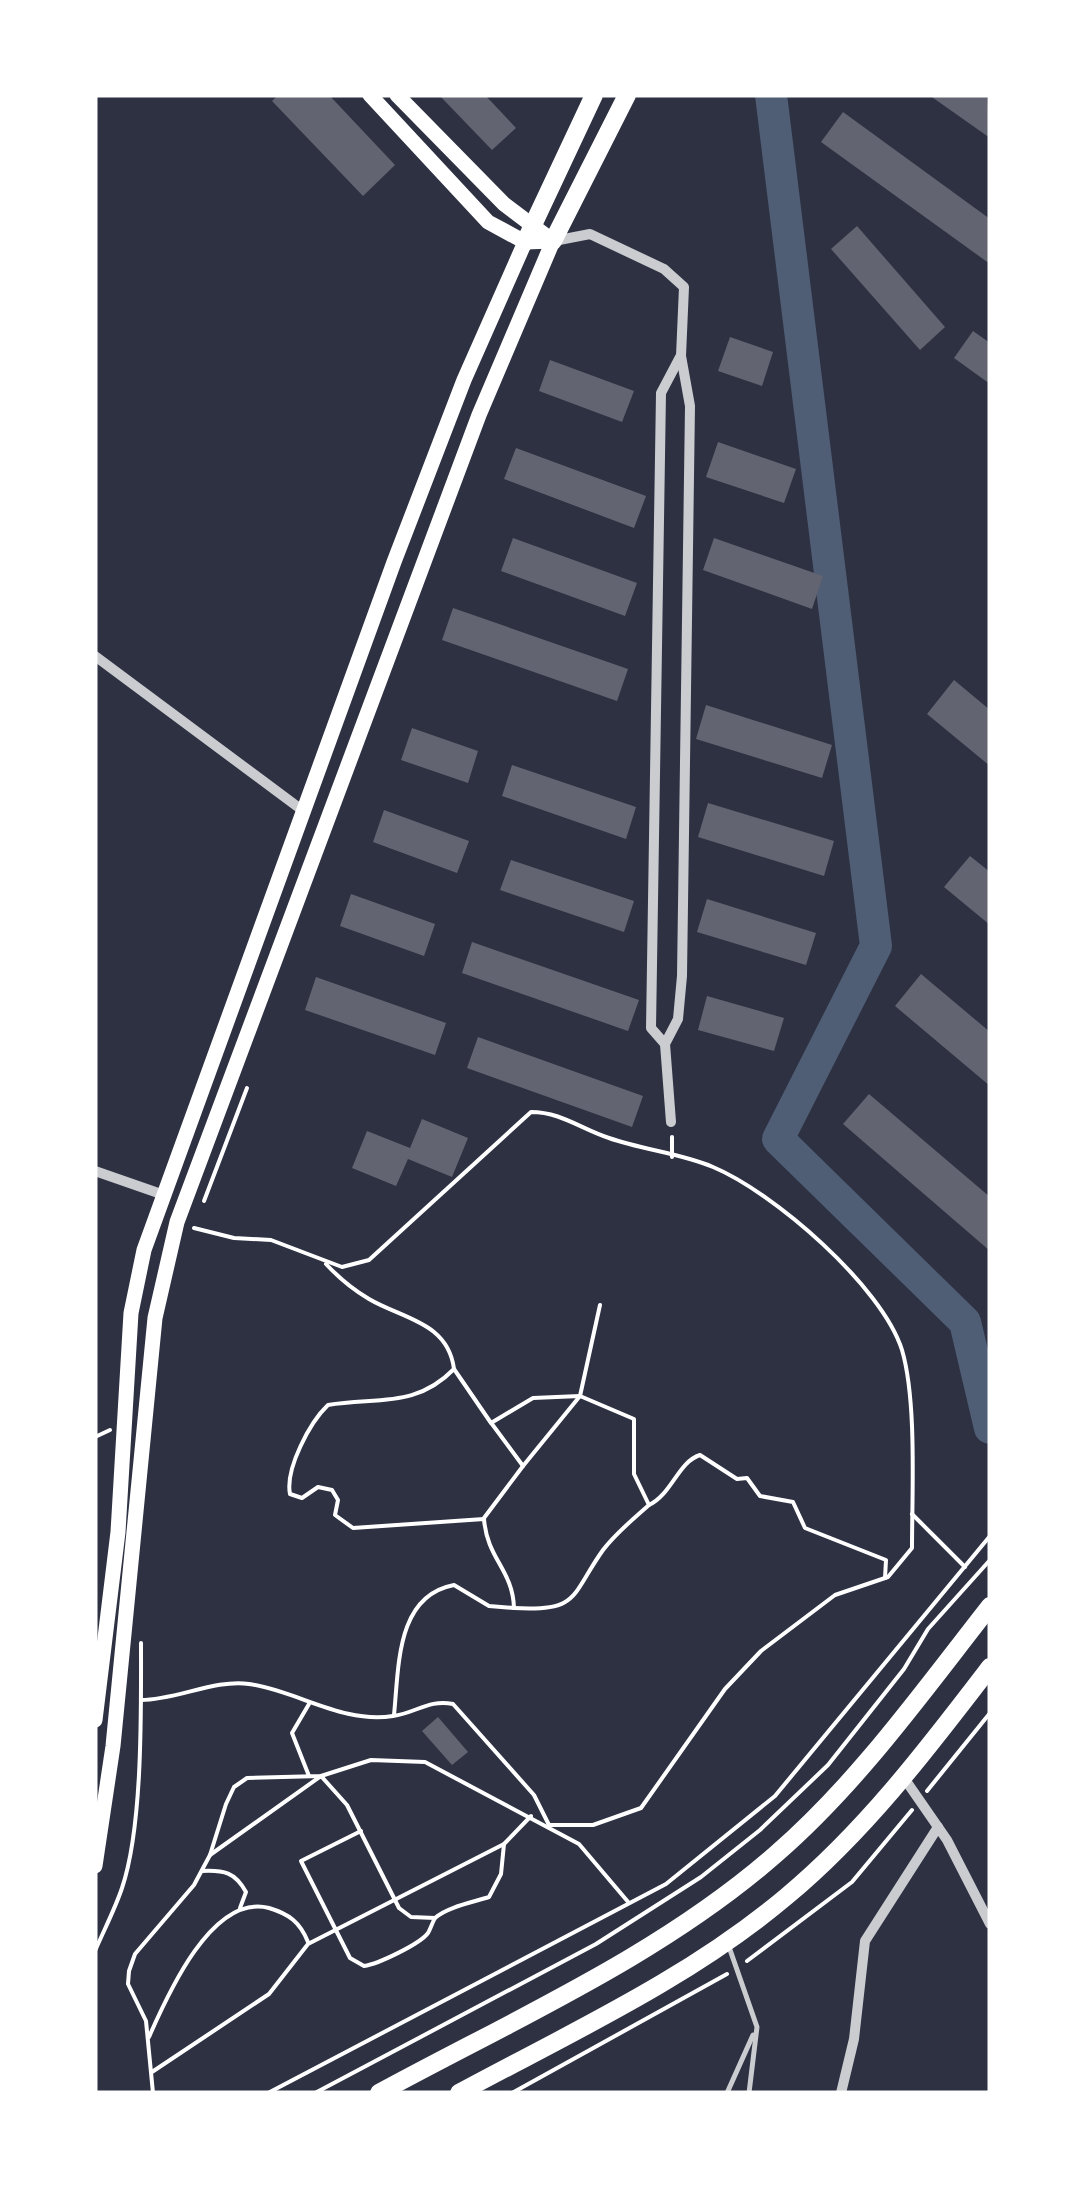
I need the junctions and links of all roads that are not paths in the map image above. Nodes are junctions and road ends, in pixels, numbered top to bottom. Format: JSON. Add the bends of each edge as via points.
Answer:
{"nodes":[{"id":1,"x":370,"y":95,"type":"edge"},
{"id":2,"x":397,"y":95,"type":"edge"},
{"id":3,"x":594,"y":95,"type":"edge"},
{"id":4,"x":627,"y":95,"type":"edge"},
{"id":5,"x":533,"y":222,"type":"junction"},
{"id":6,"x":553,"y":241,"type":"junction"},
{"id":7,"x":525,"y":242,"type":"junction"},
{"id":8,"x":681,"y":356,"type":"junction"},
{"id":9,"x":95,"y":656,"type":"edge"},
{"id":10,"x":302,"y":810,"type":"junction"},
{"id":11,"x":665,"y":1044,"type":"junction"},
{"id":12,"x":671,"y":1122,"type":"road end"},
{"id":13,"x":95,"y":1171,"type":"edge"},
{"id":14,"x":164,"y":1195,"type":"junction"},
{"id":15,"x":990,"y":1606,"type":"edge"},
{"id":16,"x":990,"y":1667,"type":"edge"},
{"id":17,"x":95,"y":1720,"type":"edge"},
{"id":18,"x":904,"y":1778,"type":"junction"},
{"id":19,"x":938,"y":1826,"type":"junction"},
{"id":20,"x":95,"y":1866,"type":"edge"},
{"id":21,"x":990,"y":1924,"type":"edge"},
{"id":22,"x":726,"y":1942,"type":"junction"},
{"id":23,"x":757,"y":2027,"type":"junction"},
{"id":24,"x":379,"y":2093,"type":"edge"},
{"id":25,"x":459,"y":2093,"type":"edge"},
{"id":26,"x":727,"y":2093,"type":"edge"},
{"id":27,"x":749,"y":2093,"type":"edge"},
{"id":28,"x":841,"y":2093,"type":"edge"}],
"edges":[{"from":1,"to":7,"type":"main road","via":[[488,222]]},
{"from":2,"to":5,"type":"main road","via":[[504,204]]},
{"from":3,"to":5,"type":"main road"},
{"from":4,"to":6,"type":"main road"},
{"from":5,"to":6,"type":"main road"},
{"from":5,"to":7,"type":"main road"},
{"from":6,"to":7,"type":"main road"},
{"from":6,"to":8,"type":"street","via":[[590,234],[664,268],[684,287]]},
{"from":6,"to":20,"type":"main road","via":[[472,433],[176,1222],[155,1318]]},
{"from":7,"to":10,"type":"main road","via":[[464,380]]},
{"from":8,"to":11,"type":"street","via":[[690,406],[682,976],[678,1019]]},
{"from":8,"to":11,"type":"street","via":[[662,393],[650,1028]]},
{"from":9,"to":10,"type":"street"},
{"from":10,"to":14,"type":"main road"},
{"from":11,"to":12,"type":"street"},
{"from":13,"to":14,"type":"street"},
{"from":14,"to":17,"type":"main road","via":[[131,1313],[118,1532]]},
{"from":15,"to":24,"type":"main road","via":[[834,1797],[776,1854],[639,1952]]},
{"from":16,"to":18,"type":"main road"},
{"from":18,"to":19,"type":"street"},
{"from":18,"to":22,"type":"main road","via":[[799,1886]]},
{"from":19,"to":21,"type":"street"},
{"from":19,"to":28,"type":"street","via":[[865,1941]]},
{"from":22,"to":23,"type":"lane"},
{"from":22,"to":25,"type":"main road"},
{"from":23,"to":26,"type":"lane"},
{"from":23,"to":27,"type":"lane"}]}
